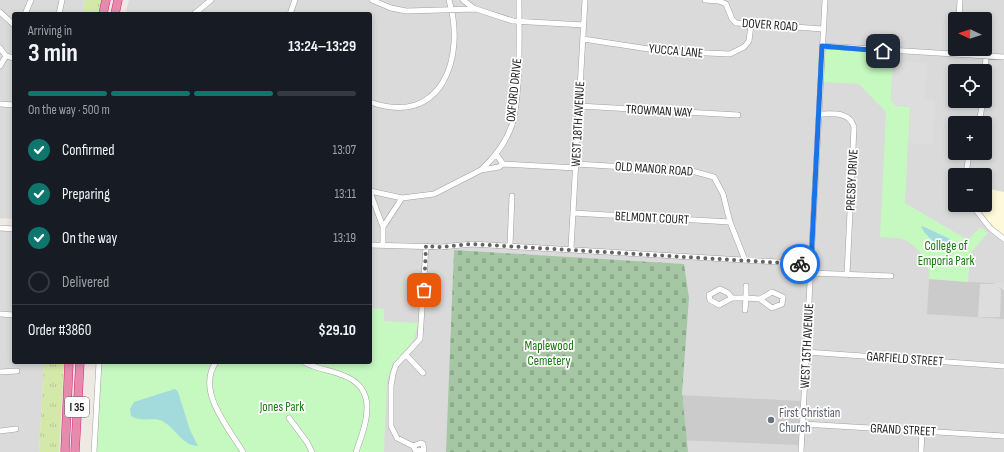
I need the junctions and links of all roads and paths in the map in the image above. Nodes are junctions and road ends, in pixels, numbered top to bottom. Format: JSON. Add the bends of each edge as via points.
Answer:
{"nodes":[{"id":1,"x":32,"y":0,"type":"edge"},
{"id":2,"x":62,"y":0,"type":"edge"},
{"id":3,"x":106,"y":0,"type":"edge"},
{"id":4,"x":118,"y":0,"type":"edge"},
{"id":5,"x":211,"y":0,"type":"edge"},
{"id":6,"x":295,"y":0,"type":"edge"},
{"id":7,"x":372,"y":0,"type":"edge"},
{"id":8,"x":449,"y":0,"type":"edge"},
{"id":9,"x":463,"y":0,"type":"edge"},
{"id":10,"x":519,"y":0,"type":"edge"},
{"id":11,"x":585,"y":0,"type":"edge"},
{"id":12,"x":705,"y":0,"type":"edge"},
{"id":13,"x":825,"y":0,"type":"edge"},
{"id":14,"x":960,"y":0,"type":"edge"},
{"id":15,"x":452,"y":9,"type":"junction"},
{"id":16,"x":476,"y":10,"type":"junction"},
{"id":17,"x":0,"y":12,"type":"edge"},
{"id":18,"x":27,"y":12,"type":"edge"},
{"id":19,"x":59,"y":12,"type":"edge"},
{"id":20,"x":103,"y":12,"type":"edge"},
{"id":21,"x":115,"y":12,"type":"edge"},
{"id":22,"x":196,"y":12,"type":"edge"},
{"id":23,"x":291,"y":12,"type":"edge"},
{"id":24,"x":959,"y":12,"type":"edge"},
{"id":25,"x":12,"y":22,"type":"edge"},
{"id":26,"x":519,"y":22,"type":"junction"},
{"id":27,"x":584,"y":25,"type":"junction"},
{"id":28,"x":751,"y":25,"type":"junction"},
{"id":29,"x":823,"y":29,"type":"junction"},
{"id":30,"x":583,"y":39,"type":"junction"},
{"id":31,"x":822,"y":46,"type":"junction"},
{"id":32,"x":0,"y":48,"type":"edge"},
{"id":33,"x":948,"y":52,"type":"edge"},
{"id":34,"x":6,"y":56,"type":"junction"},
{"id":35,"x":986,"y":56,"type":"joint"},
{"id":36,"x":1004,"y":57,"type":"edge"},
{"id":37,"x":12,"y":58,"type":"edge"},
{"id":38,"x":985,"y":64,"type":"edge"},
{"id":39,"x":0,"y":66,"type":"edge"},
{"id":40,"x":372,"y":102,"type":"edge"},
{"id":41,"x":0,"y":104,"type":"edge"},
{"id":42,"x":12,"y":105,"type":"edge"},
{"id":43,"x":579,"y":106,"type":"junction"},
{"id":44,"x":819,"y":114,"type":"junction"},
{"id":45,"x":738,"y":115,"type":"dead end"},
{"id":46,"x":496,"y":154,"type":"junction"},
{"id":47,"x":503,"y":164,"type":"junction"},
{"id":48,"x":576,"y":166,"type":"junction"},
{"id":49,"x":481,"y":170,"type":"junction"},
{"id":50,"x":372,"y":192,"type":"edge"},
{"id":51,"x":512,"y":196,"type":"dead end"},
{"id":52,"x":372,"y":197,"type":"edge"},
{"id":53,"x":402,"y":198,"type":"junction"},
{"id":54,"x":977,"y":212,"type":"edge"},
{"id":55,"x":573,"y":213,"type":"junction"},
{"id":56,"x":730,"y":222,"type":"junction"},
{"id":57,"x":383,"y":227,"type":"junction"},
{"id":58,"x":0,"y":228,"type":"edge"},
{"id":59,"x":12,"y":229,"type":"edge"},
{"id":60,"x":1004,"y":239,"type":"edge"},
{"id":61,"x":372,"y":245,"type":"edge"},
{"id":62,"x":383,"y":245,"type":"junction"},
{"id":63,"x":510,"y":245,"type":"junction"},
{"id":64,"x":426,"y":246,"type":"junction"},
{"id":65,"x":571,"y":248,"type":"junction"},
{"id":66,"x":745,"y":260,"type":"junction"},
{"id":67,"x":811,"y":264,"type":"junction"},
{"id":68,"x":810,"y":273,"type":"junction"},
{"id":69,"x":847,"y":275,"type":"junction"},
{"id":70,"x":891,"y":276,"type":"dead end"},
{"id":71,"x":746,"y":286,"type":"dead end"},
{"id":72,"x":732,"y":298,"type":"dead end"},
{"id":73,"x":746,"y":298,"type":"junction"},
{"id":74,"x":760,"y":299,"type":"dead end"},
{"id":75,"x":745,"y":310,"type":"dead end"},
{"id":76,"x":0,"y":314,"type":"edge"},
{"id":77,"x":12,"y":315,"type":"edge"},
{"id":78,"x":806,"y":352,"type":"junction"},
{"id":79,"x":406,"y":355,"type":"junction"},
{"id":80,"x":69,"y":364,"type":"edge"},
{"id":81,"x":80,"y":364,"type":"edge"},
{"id":82,"x":99,"y":364,"type":"edge"},
{"id":83,"x":215,"y":364,"type":"edge"},
{"id":84,"x":310,"y":364,"type":"edge"},
{"id":85,"x":1004,"y":366,"type":"edge"},
{"id":86,"x":17,"y":371,"type":"dead end"},
{"id":87,"x":0,"y":372,"type":"edge"},
{"id":88,"x":423,"y":372,"type":"dead end"},
{"id":89,"x":288,"y":418,"type":"dead end"},
{"id":90,"x":803,"y":424,"type":"junction"},
{"id":91,"x":16,"y":428,"type":"dead end"},
{"id":92,"x":0,"y":431,"type":"edge"},
{"id":93,"x":922,"y":431,"type":"junction"},
{"id":94,"x":1004,"y":436,"type":"edge"},
{"id":95,"x":413,"y":446,"type":"dead end"},
{"id":96,"x":65,"y":452,"type":"edge"},
{"id":97,"x":75,"y":452,"type":"edge"},
{"id":98,"x":94,"y":452,"type":"edge"},
{"id":99,"x":242,"y":452,"type":"edge"},
{"id":100,"x":312,"y":452,"type":"edge"},
{"id":101,"x":356,"y":452,"type":"edge"},
{"id":102,"x":801,"y":452,"type":"edge"},
{"id":103,"x":921,"y":452,"type":"edge"}],
"edges":[{"from":1,"to":18,"type":"street"},
{"from":2,"to":19,"type":"street"},
{"from":3,"to":20,"type":"highway"},
{"from":4,"to":21,"type":"highway"},
{"from":5,"to":22,"type":"street"},
{"from":6,"to":23,"type":"street"},
{"from":7,"to":15,"type":"street","via":[[406,11]]},
{"from":8,"to":15,"type":"street"},
{"from":9,"to":16,"type":"street"},
{"from":10,"to":26,"type":"street","name":"OXFORD DRIVE"},
{"from":11,"to":27,"type":"street","name":"WEST 18TH AVENUE"},
{"from":12,"to":28,"type":"street","name":"DOVER ROAD","via":[[726,4],[736,23]]},
{"from":13,"to":29,"type":"street","name":"WEST 15TH AVENUE"},
{"from":14,"to":24,"type":"street"},
{"from":15,"to":16,"type":"street"},
{"from":15,"to":40,"type":"street","via":[[454,52],[451,66],[439,88],[417,104],[396,107]]},
{"from":16,"to":26,"type":"street"},
{"from":17,"to":25,"type":"street"},
{"from":26,"to":27,"type":"street"},
{"from":26,"to":46,"type":"street","name":"OXFORD DRIVE","via":[[514,114],[512,125]]},
{"from":27,"to":30,"type":"street","name":"WEST 18TH AVENUE"},
{"from":28,"to":29,"type":"street","name":"DOVER ROAD"},
{"from":28,"to":30,"type":"street","name":"YUCCA LANE","via":[[749,41],[744,47],[730,54],[662,51]]},
{"from":29,"to":31,"type":"street","name":"WEST 15TH AVENUE"},
{"from":30,"to":43,"type":"street","name":"WEST 18TH AVENUE"},
{"from":31,"to":33,"type":"street"},
{"from":31,"to":44,"type":"street","name":"WEST 15TH AVENUE"},
{"from":32,"to":34,"type":"street"},
{"from":34,"to":37,"type":"street"},
{"from":34,"to":39,"type":"street"},
{"from":35,"to":36,"type":"street"},
{"from":35,"to":38,"type":"street"},
{"from":41,"to":42,"type":"street"},
{"from":43,"to":45,"type":"street","name":"TROWMAN WAY"},
{"from":43,"to":48,"type":"street","name":"WEST 18TH AVENUE"},
{"from":44,"to":67,"type":"street","name":"WEST 15TH AVENUE"},
{"from":44,"to":69,"type":"street","name":"PRESBY DRIVE","via":[[846,116],[852,120],[854,127]]},
{"from":46,"to":47,"type":"street"},
{"from":46,"to":49,"type":"street","name":"OXFORD DRIVE"},
{"from":47,"to":48,"type":"street"},
{"from":47,"to":49,"type":"street"},
{"from":48,"to":55,"type":"street","name":"WEST 18TH AVENUE"},
{"from":48,"to":56,"type":"street","name":"OLD MANOR ROAD","via":[[692,171],[706,174],[718,182]]},
{"from":49,"to":53,"type":"street","via":[[434,194]]},
{"from":50,"to":53,"type":"street"},
{"from":51,"to":63,"type":"street"},
{"from":52,"to":57,"type":"street"},
{"from":53,"to":57,"type":"street"},
{"from":54,"to":60,"type":"street","via":[[990,228]]},
{"from":55,"to":56,"type":"street","name":"BELMONT COURT"},
{"from":55,"to":65,"type":"street","name":"WEST 18TH AVENUE"},
{"from":56,"to":66,"type":"street","name":"OLD MANOR ROAD"},
{"from":57,"to":62,"type":"street"},
{"from":58,"to":59,"type":"street"},
{"from":61,"to":62,"type":"street"},
{"from":62,"to":64,"type":"street"},
{"from":63,"to":64,"type":"street"},
{"from":63,"to":65,"type":"street"},
{"from":64,"to":79,"type":"street","via":[[420,339]]},
{"from":65,"to":66,"type":"street"},
{"from":66,"to":67,"type":"street"},
{"from":67,"to":68,"type":"street","name":"WEST 15TH AVENUE"},
{"from":68,"to":69,"type":"street"},
{"from":68,"to":78,"type":"street","name":"WEST 15TH AVENUE"},
{"from":69,"to":70,"type":"street"},
{"from":71,"to":73,"type":"street"},
{"from":72,"to":73,"type":"street"},
{"from":73,"to":74,"type":"street"},
{"from":73,"to":75,"type":"street"},
{"from":76,"to":77,"type":"street"},
{"from":78,"to":85,"type":"street","name":"GARFIELD STREET"},
{"from":78,"to":90,"type":"street","name":"WEST 15TH AVENUE"},
{"from":79,"to":88,"type":"street"},
{"from":79,"to":95,"type":"street","via":[[396,365],[393,374],[390,418],[397,438]]},
{"from":80,"to":96,"type":"highway","number":"I 35"},
{"from":81,"to":97,"type":"highway","number":"I 35"},
{"from":82,"to":98,"type":"street"},
{"from":83,"to":99,"type":"street","via":[[210,376],[210,394]]},
{"from":84,"to":101,"type":"street","via":[[352,379],[366,396],[367,415]]},
{"from":86,"to":87,"type":"street"},
{"from":89,"to":100,"type":"street"},
{"from":90,"to":93,"type":"street","name":"GRAND STREET"},
{"from":90,"to":102,"type":"street","name":"WEST 15TH AVENUE"},
{"from":91,"to":92,"type":"street"},
{"from":93,"to":94,"type":"street","name":"GRAND STREET"},
{"from":93,"to":103,"type":"street"}]}
